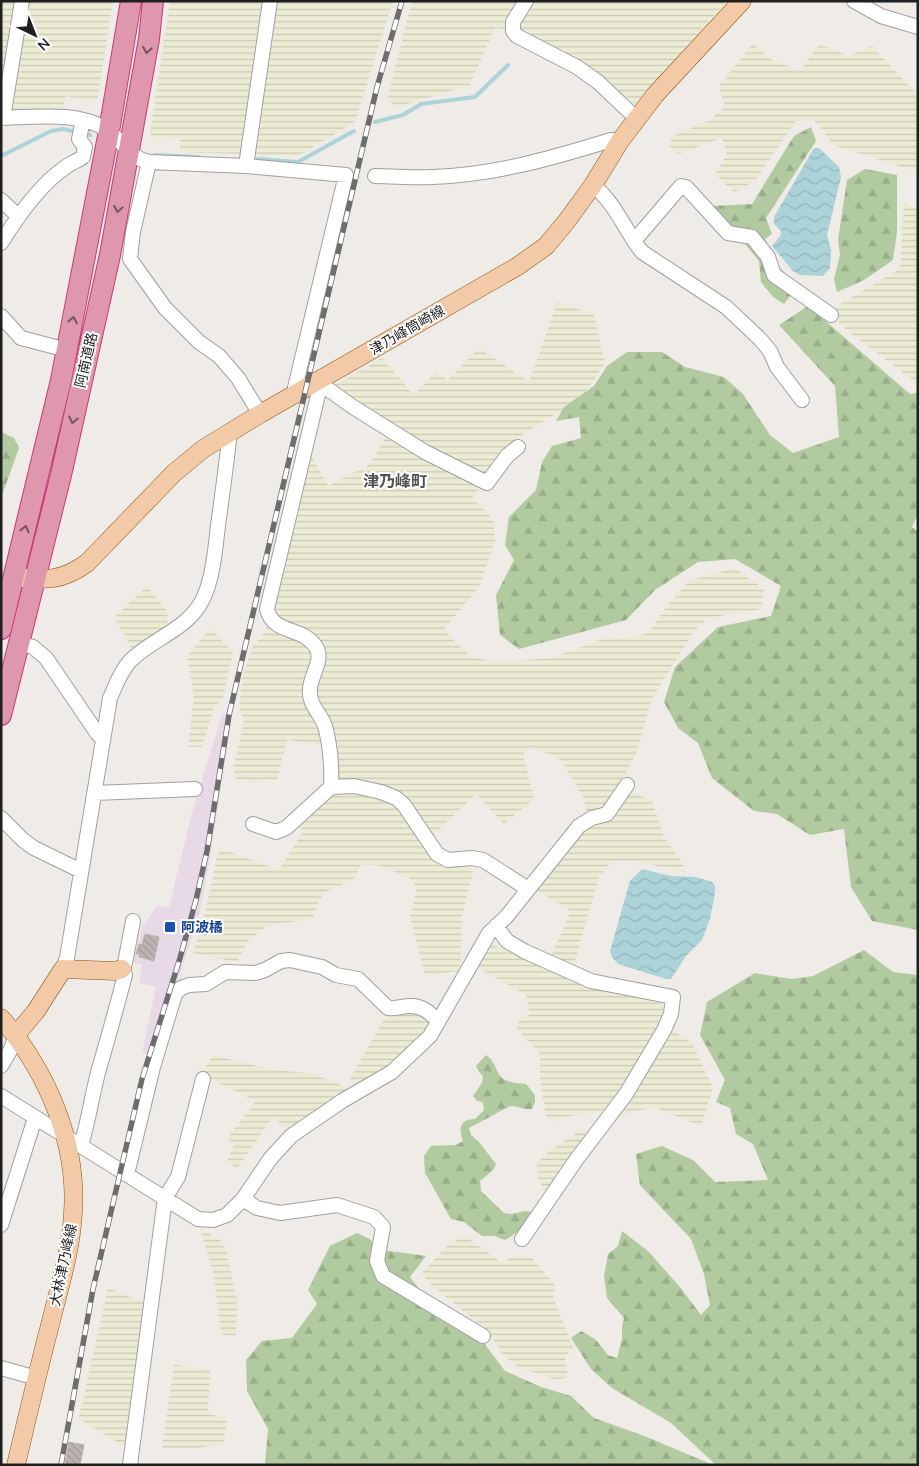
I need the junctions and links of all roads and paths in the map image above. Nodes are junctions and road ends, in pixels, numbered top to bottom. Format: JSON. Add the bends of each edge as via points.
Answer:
{"nodes":[{"id":1,"x":22,"y":1,"type":"edge"},
{"id":2,"x":131,"y":1,"type":"edge"},
{"id":3,"x":153,"y":1,"type":"edge"},
{"id":4,"x":270,"y":1,"type":"edge"},
{"id":5,"x":526,"y":1,"type":"edge"},
{"id":6,"x":742,"y":1,"type":"edge"},
{"id":7,"x":854,"y":1,"type":"edge"},
{"id":8,"x":918,"y":27,"type":"edge"},
{"id":9,"x":2,"y":118,"type":"edge"},
{"id":10,"x":637,"y":119,"type":"junction"},
{"id":11,"x":82,"y":128,"type":"junction"},
{"id":12,"x":109,"y":131,"type":"junction"},
{"id":13,"x":620,"y":141,"type":"junction"},
{"id":14,"x":128,"y":151,"type":"junction"},
{"id":15,"x":149,"y":162,"type":"junction"},
{"id":16,"x":246,"y":166,"type":"junction"},
{"id":17,"x":375,"y":176,"type":"dead end"},
{"id":18,"x":593,"y":185,"type":"junction"},
{"id":19,"x":1,"y":200,"type":"edge"},
{"id":20,"x":18,"y":216,"type":"junction"},
{"id":21,"x":634,"y":241,"type":"junction"},
{"id":22,"x":1,"y":243,"type":"edge"},
{"id":23,"x":110,"y":255,"type":"junction"},
{"id":24,"x":130,"y":259,"type":"junction"},
{"id":25,"x":830,"y":315,"type":"dead end"},
{"id":26,"x":1,"y":316,"type":"edge"},
{"id":27,"x":67,"y":350,"type":"junction"},
{"id":28,"x":318,"y":382,"type":"junction"},
{"id":29,"x":293,"y":396,"type":"junction"},
{"id":30,"x":802,"y":400,"type":"dead end"},
{"id":31,"x":260,"y":414,"type":"junction"},
{"id":32,"x":230,"y":431,"type":"junction"},
{"id":33,"x":518,"y":447,"type":"dead end"},
{"id":34,"x":14,"y":577,"type":"junction"},
{"id":35,"x":35,"y":579,"type":"junction"},
{"id":36,"x":4,"y":608,"type":"edge"},
{"id":37,"x":1,"y":629,"type":"edge"},
{"id":38,"x":18,"y":643,"type":"junction"},
{"id":39,"x":1,"y":715,"type":"edge"},
{"id":40,"x":103,"y":740,"type":"junction"},
{"id":41,"x":627,"y":785,"type":"dead end"},
{"id":42,"x":331,"y":787,"type":"junction"},
{"id":43,"x":195,"y":790,"type":"dead end"},
{"id":44,"x":94,"y":793,"type":"junction"},
{"id":45,"x":1,"y":818,"type":"edge"},
{"id":46,"x":253,"y":824,"type":"dead end"},
{"id":47,"x":81,"y":871,"type":"junction"},
{"id":48,"x":528,"y":890,"type":"junction"},
{"id":49,"x":133,"y":921,"type":"dead end"},
{"id":50,"x":496,"y":926,"type":"junction"},
{"id":51,"x":63,"y":969,"type":"junction"},
{"id":52,"x":122,"y":969,"type":"junction"},
{"id":53,"x":1,"y":1018,"type":"edge"},
{"id":54,"x":438,"y":1021,"type":"junction"},
{"id":55,"x":16,"y":1035,"type":"junction"},
{"id":56,"x":1,"y":1066,"type":"edge"},
{"id":57,"x":203,"y":1079,"type":"dead end"},
{"id":58,"x":1,"y":1096,"type":"edge"},
{"id":59,"x":35,"y":1118,"type":"junction"},
{"id":60,"x":65,"y":1135,"type":"junction"},
{"id":61,"x":82,"y":1145,"type":"junction"},
{"id":62,"x":127,"y":1174,"type":"junction"},
{"id":63,"x":165,"y":1198,"type":"junction"},
{"id":64,"x":243,"y":1200,"type":"junction"},
{"id":65,"x":1,"y":1225,"type":"edge"},
{"id":66,"x":522,"y":1239,"type":"dead end"},
{"id":67,"x":483,"y":1336,"type":"dead end"},
{"id":68,"x":1,"y":1368,"type":"edge"},
{"id":69,"x":37,"y":1378,"type":"junction"},
{"id":70,"x":132,"y":1463,"type":"edge"},
{"id":71,"x":16,"y":1465,"type":"edge"}],
"edges":[{"from":1,"to":9,"type":"street"},
{"from":2,"to":12,"type":"highway","name":"阿南道路"},
{"from":3,"to":14,"type":"highway","name":"阿南道路","one_way":true},
{"from":4,"to":16,"type":"street"},
{"from":5,"to":10,"type":"street","via":[[513,22],[512,30],[577,67]]},
{"from":6,"to":10,"type":"main road","name":"津乃峰筒崎線","via":[[654,95]]},
{"from":7,"to":8,"type":"street","via":[[881,16]]},
{"from":9,"to":11,"type":"street","via":[[68,117]]},
{"from":10,"to":13,"type":"main road","name":"津乃峰筒崎線"},
{"from":11,"to":12,"type":"street","via":[[97,124]]},
{"from":11,"to":20,"type":"street","via":[[83,157],[53,178]]},
{"from":12,"to":14,"type":"street"},
{"from":27,"to":12,"type":"highway","name":"阿南道路","one_way":true},
{"from":13,"to":17,"type":"street","via":[[611,140],[544,160],[491,171],[432,177]]},
{"from":13,"to":18,"type":"main road","name":"津乃峰筒崎線"},
{"from":14,"to":15,"type":"street","via":[[138,160]]},
{"from":14,"to":23,"type":"highway","name":"阿南道路","one_way":true},
{"from":15,"to":16,"type":"street"},
{"from":15,"to":24,"type":"street"},
{"from":16,"to":29,"type":"street","via":[[346,175]]},
{"from":18,"to":21,"type":"street","via":[[604,194]]},
{"from":18,"to":28,"type":"main road","name":"津乃峰筒崎線","via":[[546,246],[518,266]]},
{"from":19,"to":20,"type":"street"},
{"from":20,"to":22,"type":"street"},
{"from":21,"to":25,"type":"street","via":[[681,186],[686,187],[728,233],[752,237],[768,257],[774,275]]},
{"from":21,"to":30,"type":"street","via":[[642,252],[726,307],[760,339]]},
{"from":23,"to":24,"type":"street"},
{"from":23,"to":35,"type":"highway","name":"阿南道路","one_way":true},
{"from":24,"to":31,"type":"street","via":[[165,308],[199,342],[220,356]]},
{"from":26,"to":27,"type":"street","via":[[21,338]]},
{"from":34,"to":27,"type":"highway","name":"阿南道路","one_way":true},
{"from":28,"to":29,"type":"main road","name":"津乃峰筒崎線"},
{"from":28,"to":33,"type":"street","via":[[425,452],[486,483]]},
{"from":28,"to":42,"type":"street","via":[[318,395],[267,609],[269,618],[278,626],[309,638],[318,649],[310,687],[312,704],[324,724],[332,762]]},
{"from":29,"to":31,"type":"main road","name":"津乃峰筒崎線"},
{"from":31,"to":32,"type":"main road","name":"津乃峰筒崎線"},
{"from":32,"to":35,"type":"main road","name":"津乃峰筒崎線","via":[[174,473],[76,572],[63,577]]},
{"from":32,"to":40,"type":"street","via":[[214,561],[207,592],[197,610],[178,628],[130,661],[119,676],[110,698]]},
{"from":34,"to":35,"type":"main road","name":"津乃峰筒崎線"},
{"from":34,"to":36,"type":"highway","name":"阿南道路"},
{"from":35,"to":38,"type":"highway","name":"阿南道路"},
{"from":36,"to":37,"type":"highway","name":"阿南道路"},
{"from":38,"to":39,"type":"highway","name":"阿南道路"},
{"from":38,"to":40,"type":"street","via":[[33,647],[46,658]]},
{"from":40,"to":44,"type":"street"},
{"from":41,"to":48,"type":"street","via":[[607,814],[579,826]]},
{"from":42,"to":46,"type":"street","via":[[286,828],[276,832]]},
{"from":42,"to":48,"type":"street","via":[[354,786],[396,798],[437,854],[448,860],[483,860]]},
{"from":43,"to":44,"type":"street"},
{"from":44,"to":47,"type":"street"},
{"from":45,"to":47,"type":"street","via":[[34,848]]},
{"from":47,"to":51,"type":"street"},
{"from":48,"to":50,"type":"street"},
{"from":49,"to":52,"type":"street"},
{"from":50,"to":54,"type":"street"},
{"from":50,"to":66,"type":"street","via":[[507,941],[524,951],[591,981],[674,997],[664,1030],[626,1094]]},
{"from":51,"to":52,"type":"main road"},
{"from":51,"to":55,"type":"main road"},
{"from":52,"to":61,"type":"street","via":[[123,982]]},
{"from":53,"to":55,"type":"main road","name":"大林津乃峰線"},
{"from":54,"to":62,"type":"street","via":[[419,1007],[388,1008],[358,979],[290,960],[255,972],[225,972],[206,984],[181,988],[175,994],[153,1067]]},
{"from":54,"to":64,"type":"street","via":[[430,1036],[392,1072],[291,1136],[270,1159]]},
{"from":55,"to":56,"type":"street","via":[[12,1050]]},
{"from":55,"to":60,"type":"main road","name":"大林津乃峰線","via":[[41,1075]]},
{"from":57,"to":63,"type":"street","via":[[178,1177]]},
{"from":58,"to":59,"type":"street"},
{"from":59,"to":60,"type":"street"},
{"from":59,"to":65,"type":"street"},
{"from":60,"to":61,"type":"street"},
{"from":60,"to":69,"type":"main road","name":"大林津乃峰線","via":[[73,1213],[67,1253]]},
{"from":61,"to":62,"type":"street"},
{"from":62,"to":63,"type":"street"},
{"from":63,"to":64,"type":"street","via":[[198,1219],[213,1220],[227,1215]]},
{"from":63,"to":70,"type":"street"},
{"from":64,"to":67,"type":"street","via":[[257,1208],[280,1213],[337,1205],[374,1217],[382,1227],[377,1261],[383,1276]]},
{"from":68,"to":69,"type":"street"},
{"from":69,"to":71,"type":"main road","name":"大林津乃峰線"}]}
